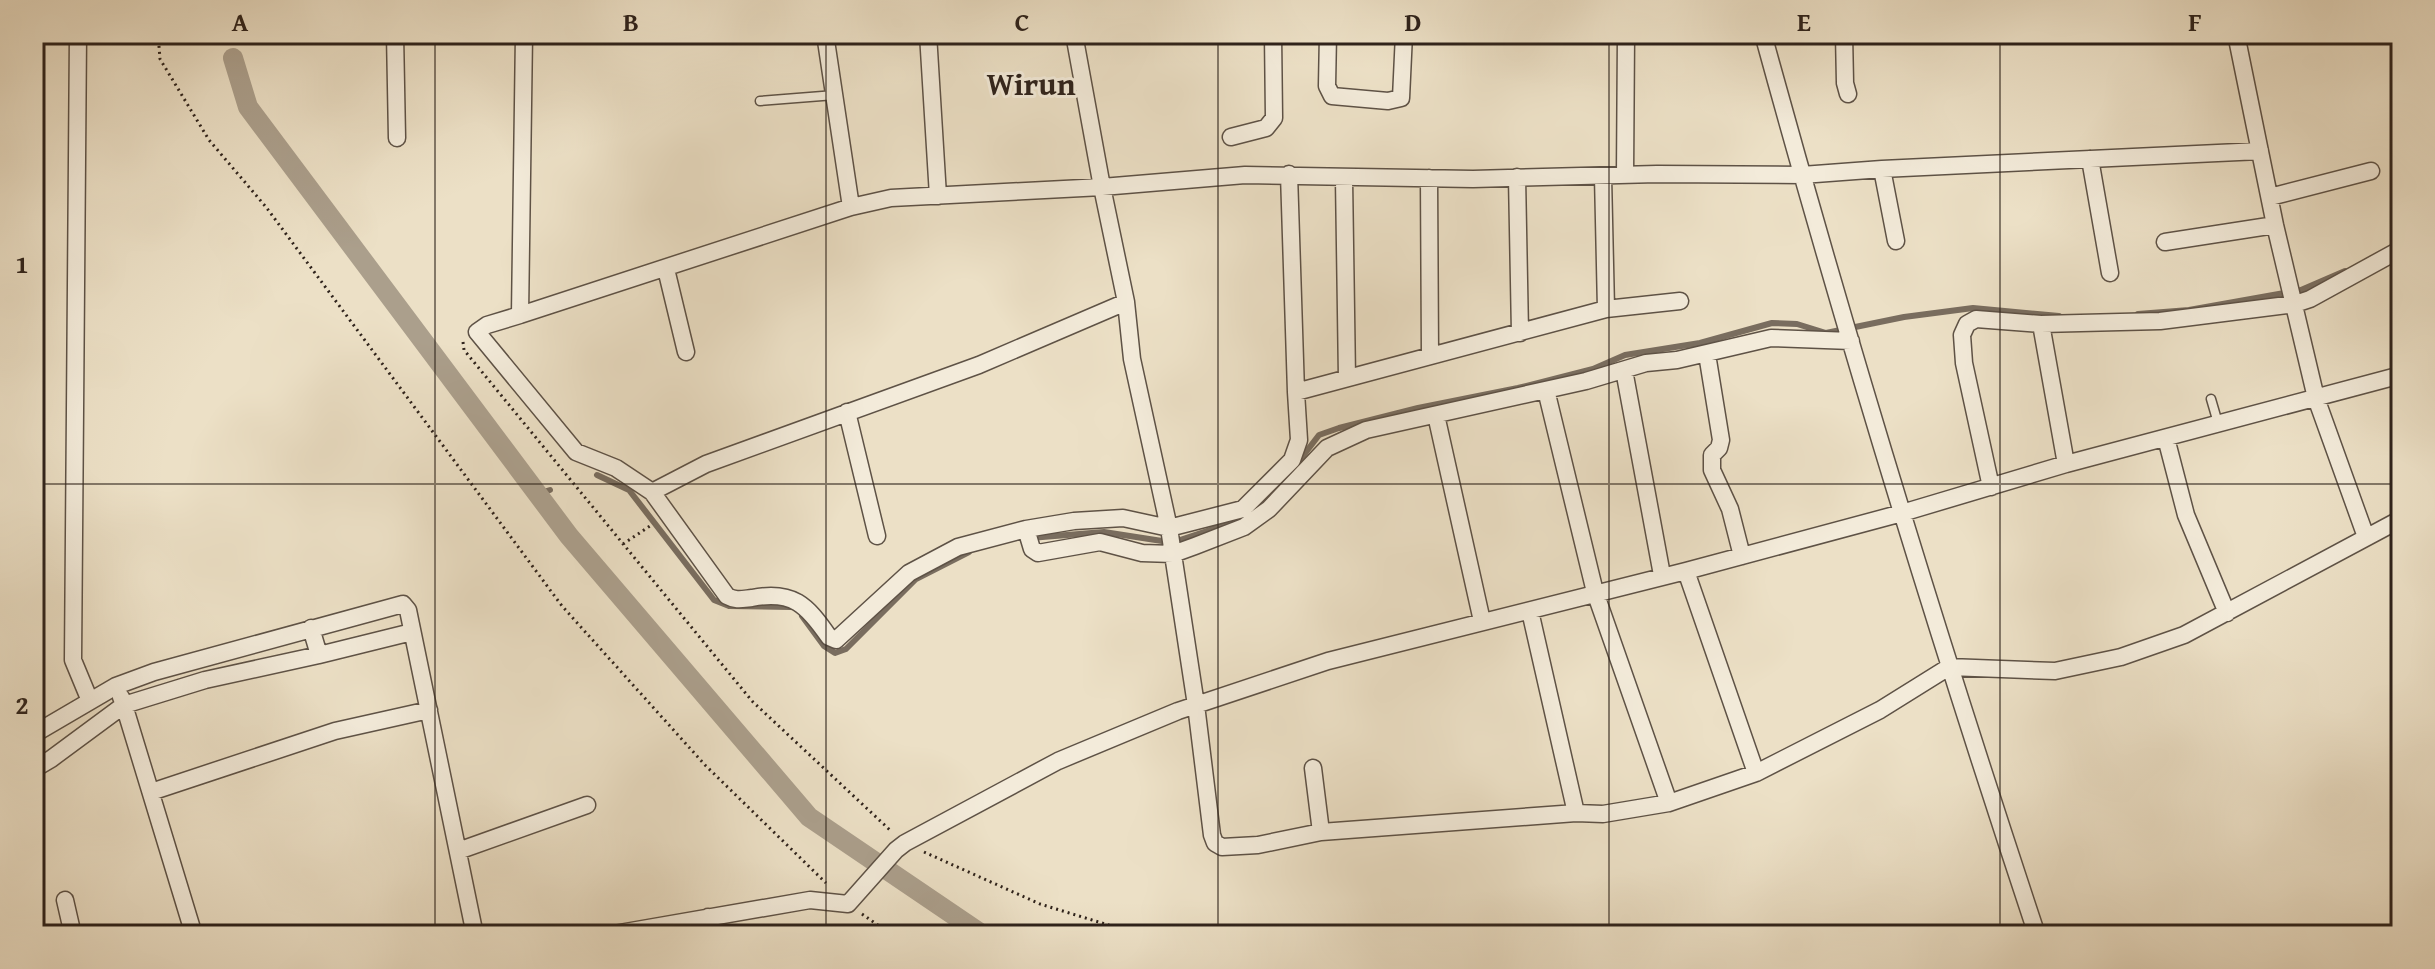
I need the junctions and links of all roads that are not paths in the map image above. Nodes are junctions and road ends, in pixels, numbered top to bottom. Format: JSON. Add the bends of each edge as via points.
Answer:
{"nodes":[{"id":1,"x":78,"y":34,"type":"edge"},
{"id":2,"x":395,"y":34,"type":"edge"},
{"id":3,"x":524,"y":34,"type":"edge"},
{"id":4,"x":825,"y":34,"type":"edge"},
{"id":5,"x":928,"y":34,"type":"edge"},
{"id":6,"x":1074,"y":34,"type":"edge"},
{"id":7,"x":1273,"y":34,"type":"edge"},
{"id":8,"x":1328,"y":34,"type":"edge"},
{"id":9,"x":1404,"y":34,"type":"edge"},
{"id":10,"x":1626,"y":34,"type":"edge"},
{"id":11,"x":1763,"y":34,"type":"edge"},
{"id":12,"x":1844,"y":34,"type":"edge"},
{"id":13,"x":2236,"y":34,"type":"edge"},
{"id":14,"x":835,"y":94,"type":"junction"},
{"id":15,"x":1848,"y":94,"type":"dead end"},
{"id":16,"x":760,"y":101,"type":"dead end"},
{"id":17,"x":1231,"y":137,"type":"dead end"},
{"id":18,"x":397,"y":138,"type":"dead end"},
{"id":19,"x":2260,"y":151,"type":"junction"},
{"id":20,"x":2090,"y":159,"type":"junction"},
{"id":21,"x":1882,"y":169,"type":"junction"},
{"id":22,"x":2371,"y":171,"type":"dead end"},
{"id":23,"x":1289,"y":174,"type":"junction"},
{"id":24,"x":1625,"y":175,"type":"junction"},
{"id":25,"x":1802,"y":175,"type":"junction"},
{"id":26,"x":1603,"y":176,"type":"junction"},
{"id":27,"x":1517,"y":177,"type":"junction"},
{"id":28,"x":1429,"y":178,"type":"junction"},
{"id":29,"x":1344,"y":179,"type":"junction"},
{"id":30,"x":1102,"y":187,"type":"junction"},
{"id":31,"x":938,"y":196,"type":"junction"},
{"id":32,"x":2270,"y":197,"type":"junction"},
{"id":33,"x":851,"y":207,"type":"junction"},
{"id":34,"x":2275,"y":225,"type":"junction"},
{"id":35,"x":1896,"y":241,"type":"dead end"},
{"id":36,"x":2165,"y":242,"type":"dead end"},
{"id":37,"x":2401,"y":249,"type":"edge"},
{"id":38,"x":666,"y":269,"type":"junction"},
{"id":39,"x":2110,"y":273,"type":"dead end"},
{"id":40,"x":2293,"y":295,"type":"junction"},
{"id":41,"x":1680,"y":301,"type":"dead end"},
{"id":42,"x":1126,"y":302,"type":"junction"},
{"id":43,"x":1606,"y":309,"type":"junction"},
{"id":44,"x":520,"y":315,"type":"junction"},
{"id":45,"x":2041,"y":324,"type":"junction"},
{"id":46,"x":1520,"y":333,"type":"junction"},
{"id":47,"x":1849,"y":334,"type":"junction"},
{"id":48,"x":686,"y":352,"type":"dead end"},
{"id":49,"x":1707,"y":354,"type":"junction"},
{"id":50,"x":1430,"y":355,"type":"junction"},
{"id":51,"x":1624,"y":370,"type":"junction"},
{"id":52,"x":2401,"y":375,"type":"edge"},
{"id":53,"x":1347,"y":378,"type":"junction"},
{"id":54,"x":1546,"y":390,"type":"junction"},
{"id":55,"x":1296,"y":392,"type":"junction"},
{"id":56,"x":2316,"y":398,"type":"junction"},
{"id":57,"x":2211,"y":399,"type":"dead end"},
{"id":58,"x":847,"y":412,"type":"junction"},
{"id":59,"x":1436,"y":415,"type":"junction"},
{"id":60,"x":2218,"y":423,"type":"junction"},
{"id":61,"x":2166,"y":438,"type":"junction"},
{"id":62,"x":2066,"y":464,"type":"junction"},
{"id":63,"x":1991,"y":487,"type":"junction"},
{"id":64,"x":652,"y":492,"type":"junction"},
{"id":65,"x":1902,"y":513,"type":"junction"},
{"id":66,"x":2401,"y":519,"type":"edge"},
{"id":67,"x":1027,"y":535,"type":"junction"},
{"id":68,"x":877,"y":536,"type":"dead end"},
{"id":69,"x":2366,"y":537,"type":"junction"},
{"id":70,"x":1170,"y":541,"type":"junction"},
{"id":71,"x":1742,"y":556,"type":"junction"},
{"id":72,"x":1686,"y":571,"type":"junction"},
{"id":73,"x":1662,"y":575,"type":"junction"},
{"id":74,"x":1595,"y":592,"type":"junction"},
{"id":75,"x":1530,"y":611,"type":"junction"},
{"id":76,"x":2227,"y":613,"type":"junction"},
{"id":77,"x":1482,"y":621,"type":"junction"},
{"id":78,"x":312,"y":630,"type":"junction"},
{"id":79,"x":412,"y":632,"type":"junction"},
{"id":80,"x":318,"y":652,"type":"junction"},
{"id":81,"x":1949,"y":667,"type":"junction"},
{"id":82,"x":120,"y":695,"type":"junction"},
{"id":83,"x":90,"y":701,"type":"junction"},
{"id":84,"x":1196,"y":705,"type":"junction"},
{"id":85,"x":429,"y":710,"type":"junction"},
{"id":86,"x":34,"y":734,"type":"edge"},
{"id":87,"x":1313,"y":768,"type":"dead end"},
{"id":88,"x":34,"y":769,"type":"edge"},
{"id":89,"x":1756,"y":773,"type":"junction"},
{"id":90,"x":151,"y":792,"type":"junction"},
{"id":91,"x":1669,"y":803,"type":"junction"},
{"id":92,"x":587,"y":805,"type":"dead end"},
{"id":93,"x":1576,"y":813,"type":"junction"},
{"id":94,"x":1321,"y":832,"type":"junction"},
{"id":95,"x":458,"y":851,"type":"junction"},
{"id":96,"x":65,"y":900,"type":"dead end"},
{"id":97,"x":708,"y":917,"type":"junction"},
{"id":98,"x":73,"y":935,"type":"edge"},
{"id":99,"x":194,"y":935,"type":"edge"},
{"id":100,"x":475,"y":935,"type":"edge"},
{"id":101,"x":608,"y":935,"type":"edge"},
{"id":102,"x":713,"y":935,"type":"edge"},
{"id":103,"x":2037,"y":935,"type":"edge"}],
"edges":[{"from":1,"to":83,"type":"street","via":[[73,660]]},
{"from":2,"to":18,"type":"street"},
{"from":3,"to":44,"type":"street"},
{"from":4,"to":14,"type":"street"},
{"from":5,"to":31,"type":"street"},
{"from":6,"to":30,"type":"street"},
{"from":7,"to":17,"type":"street","via":[[1274,118],[1266,128]]},
{"from":8,"to":9,"type":"street","via":[[1327,86],[1332,96],[1388,101],[1401,98]]},
{"from":10,"to":24,"type":"street"},
{"from":11,"to":25,"type":"street"},
{"from":12,"to":15,"type":"street"},
{"from":13,"to":19,"type":"street"},
{"from":14,"to":16,"type":"lane"},
{"from":14,"to":33,"type":"street"},
{"from":19,"to":20,"type":"street"},
{"from":19,"to":32,"type":"street"},
{"from":20,"to":21,"type":"street"},
{"from":20,"to":39,"type":"street"},
{"from":21,"to":25,"type":"street"},
{"from":21,"to":35,"type":"street"},
{"from":22,"to":32,"type":"street"},
{"from":23,"to":29,"type":"street"},
{"from":23,"to":30,"type":"street"},
{"from":23,"to":55,"type":"street"},
{"from":24,"to":25,"type":"street"},
{"from":24,"to":26,"type":"street"},
{"from":25,"to":47,"type":"street"},
{"from":26,"to":27,"type":"street"},
{"from":26,"to":43,"type":"street"},
{"from":27,"to":28,"type":"street"},
{"from":27,"to":46,"type":"street"},
{"from":28,"to":29,"type":"street"},
{"from":28,"to":50,"type":"street"},
{"from":29,"to":53,"type":"street"},
{"from":30,"to":31,"type":"street"},
{"from":30,"to":42,"type":"street"},
{"from":31,"to":33,"type":"street"},
{"from":32,"to":34,"type":"street"},
{"from":33,"to":38,"type":"street"},
{"from":34,"to":36,"type":"street"},
{"from":34,"to":40,"type":"street"},
{"from":37,"to":40,"type":"street","via":[[2310,299]]},
{"from":38,"to":44,"type":"street"},
{"from":38,"to":48,"type":"street"},
{"from":40,"to":45,"type":"street","via":[[2160,321]]},
{"from":40,"to":56,"type":"street"},
{"from":41,"to":43,"type":"street"},
{"from":42,"to":58,"type":"street","via":[[979,365]]},
{"from":42,"to":70,"type":"street","via":[[1132,359]]},
{"from":43,"to":46,"type":"street"},
{"from":44,"to":64,"type":"street","via":[[477,332],[576,452],[624,472]]},
{"from":45,"to":62,"type":"street"},
{"from":45,"to":63,"type":"street","via":[[1976,319],[1962,335]]},
{"from":46,"to":50,"type":"street"},
{"from":47,"to":49,"type":"street","via":[[1771,338]]},
{"from":47,"to":65,"type":"street"},
{"from":49,"to":51,"type":"street"},
{"from":49,"to":71,"type":"street","via":[[1721,440],[1712,455],[1712,470],[1730,509]]},
{"from":50,"to":53,"type":"street"},
{"from":51,"to":54,"type":"street"},
{"from":51,"to":73,"type":"street"},
{"from":52,"to":56,"type":"street"},
{"from":53,"to":55,"type":"street"},
{"from":54,"to":59,"type":"street"},
{"from":54,"to":74,"type":"street"},
{"from":55,"to":70,"type":"street","via":[[1299,440],[1292,460],[1243,509]]},
{"from":56,"to":60,"type":"street"},
{"from":56,"to":69,"type":"street"},
{"from":57,"to":60,"type":"lane"},
{"from":58,"to":64,"type":"street","via":[[706,464]]},
{"from":58,"to":68,"type":"street"},
{"from":59,"to":70,"type":"street","via":[[1342,439],[1244,527]]},
{"from":59,"to":77,"type":"street"},
{"from":60,"to":61,"type":"street"},
{"from":61,"to":62,"type":"street"},
{"from":61,"to":76,"type":"street","via":[[2186,515]]},
{"from":62,"to":63,"type":"street"},
{"from":63,"to":65,"type":"street"},
{"from":64,"to":67,"type":"street","via":[[727,596],[798,600],[836,640],[919,565],[958,547]]},
{"from":65,"to":71,"type":"street"},
{"from":65,"to":81,"type":"street"},
{"from":66,"to":69,"type":"street"},
{"from":67,"to":70,"type":"street","via":[[1074,521],[1123,518]]},
{"from":67,"to":70,"type":"street","via":[[1038,553],[1100,542],[1142,553]]},
{"from":69,"to":76,"type":"street"},
{"from":70,"to":84,"type":"street"},
{"from":71,"to":72,"type":"street"},
{"from":72,"to":73,"type":"street"},
{"from":72,"to":89,"type":"street"},
{"from":73,"to":74,"type":"street"},
{"from":74,"to":75,"type":"street"},
{"from":74,"to":91,"type":"street"},
{"from":75,"to":77,"type":"street"},
{"from":75,"to":93,"type":"street"},
{"from":76,"to":81,"type":"street","via":[[2121,657],[2055,671]]},
{"from":77,"to":84,"type":"street","via":[[1328,661]]},
{"from":78,"to":79,"type":"street","via":[[403,604]]},
{"from":78,"to":80,"type":"street"},
{"from":78,"to":82,"type":"street","via":[[154,672]]},
{"from":79,"to":80,"type":"street"},
{"from":79,"to":85,"type":"street"},
{"from":80,"to":82,"type":"street"},
{"from":81,"to":89,"type":"street","via":[[1880,710]]},
{"from":81,"to":103,"type":"street"},
{"from":82,"to":83,"type":"street"},
{"from":82,"to":88,"type":"street"},
{"from":82,"to":90,"type":"street"},
{"from":83,"to":86,"type":"street"},
{"from":84,"to":94,"type":"street","via":[[1215,843],[1258,845]]},
{"from":84,"to":97,"type":"street","via":[[1058,761],[901,847],[853,897]]},
{"from":85,"to":90,"type":"street","via":[[335,731]]},
{"from":85,"to":95,"type":"street"},
{"from":87,"to":94,"type":"street"},
{"from":89,"to":91,"type":"street"},
{"from":90,"to":99,"type":"street"},
{"from":91,"to":93,"type":"street"},
{"from":92,"to":95,"type":"street"},
{"from":93,"to":94,"type":"street"},
{"from":95,"to":100,"type":"street"},
{"from":96,"to":98,"type":"street"},
{"from":97,"to":101,"type":"street"},
{"from":97,"to":102,"type":"street"}]}
